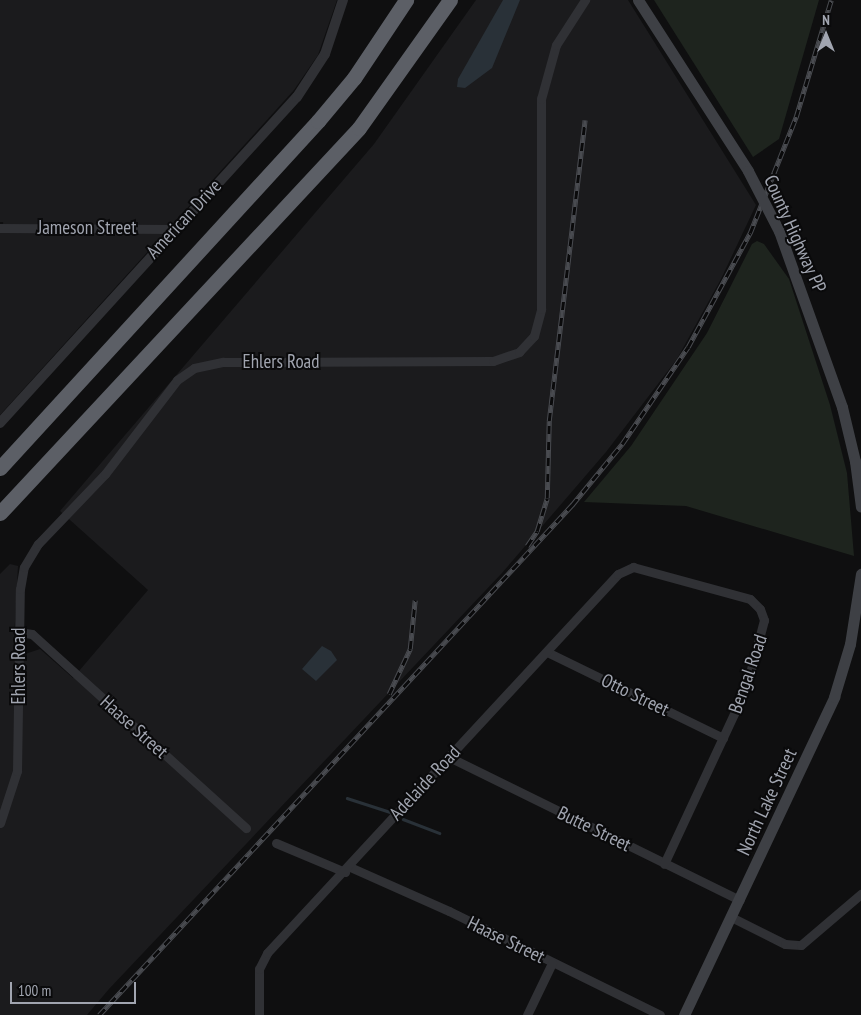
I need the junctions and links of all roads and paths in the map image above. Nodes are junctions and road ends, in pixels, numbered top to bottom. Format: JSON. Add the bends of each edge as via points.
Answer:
{"nodes":[{"id":1,"x":343,"y":0,"type":"edge"},
{"id":2,"x":406,"y":0,"type":"edge"},
{"id":3,"x":450,"y":0,"type":"edge"},
{"id":4,"x":585,"y":0,"type":"edge"},
{"id":5,"x":638,"y":0,"type":"edge"},
{"id":6,"x":0,"y":228,"type":"edge"},
{"id":7,"x":174,"y":229,"type":"junction"},
{"id":8,"x":0,"y":423,"type":"edge"},
{"id":9,"x":0,"y":468,"type":"edge"},
{"id":10,"x":861,"y":507,"type":"edge"},
{"id":11,"x":0,"y":513,"type":"edge"},
{"id":12,"x":628,"y":568,"type":"joint"},
{"id":13,"x":861,"y":574,"type":"edge"},
{"id":14,"x":860,"y":598,"type":"edge"},
{"id":15,"x":19,"y":632,"type":"junction"},
{"id":16,"x":547,"y":652,"type":"junction"},
{"id":17,"x":724,"y":738,"type":"junction"},
{"id":18,"x":449,"y":757,"type":"junction"},
{"id":19,"x":0,"y":823,"type":"edge"},
{"id":20,"x":246,"y":828,"type":"dead end"},
{"id":21,"x":276,"y":844,"type":"dead end"},
{"id":22,"x":664,"y":864,"type":"junction"},
{"id":23,"x":348,"y":869,"type":"junction"},
{"id":24,"x":861,"y":894,"type":"edge"},
{"id":25,"x":740,"y":900,"type":"junction"},
{"id":26,"x":731,"y":917,"type":"junction"},
{"id":27,"x":552,"y":963,"type":"junction"},
{"id":28,"x":259,"y":1015,"type":"edge"},
{"id":29,"x":527,"y":1015,"type":"edge"},
{"id":30,"x":660,"y":1015,"type":"edge"},
{"id":31,"x":684,"y":1015,"type":"edge"}],
"edges":[{"from":1,"to":7,"type":"street","name":"American Drive","via":[[331,41],[312,77]]},
{"from":2,"to":9,"type":"highway","via":[[354,78],[318,121]]},
{"from":3,"to":11,"type":"highway","via":[[358,128]]},
{"from":4,"to":15,"type":"street","name":"Ehlers Road","via":[[556,45],[541,99],[541,309],[538,326],[527,345],[509,357],[493,361],[223,362],[190,371],[164,396],[99,481],[30,555],[21,580]]},
{"from":5,"to":10,"type":"main road","name":"County Highway PP","bridge":true,"via":[[748,171],[779,231],[842,407],[855,461]]},
{"from":6,"to":7,"type":"street","name":"Jameson Street"},
{"from":7,"to":8,"type":"street","name":"American Drive"},
{"from":12,"to":16,"type":"street","name":"Adelaide Road","via":[[618,574]]},
{"from":12,"to":17,"type":"street","name":"Bengal Road","via":[[640,568],[744,597],[760,609],[763,632],[746,688]]},
{"from":13,"to":14,"type":"main road"},
{"from":14,"to":25,"type":"main road","name":"North Lake Street","via":[[834,697]]},
{"from":15,"to":19,"type":"street","name":"Ehlers Road","via":[[18,771]]},
{"from":15,"to":20,"type":"street","name":"Haase Street","via":[[32,634]]},
{"from":16,"to":17,"type":"street","name":"Otto Street"},
{"from":16,"to":18,"type":"street","name":"Adelaide Road"},
{"from":17,"to":22,"type":"street","name":"Bengal Road"},
{"from":18,"to":22,"type":"street","name":"Butte Street"},
{"from":18,"to":23,"type":"street","name":"Adelaide Road"},
{"from":21,"to":23,"type":"street","name":"Haase Street"},
{"from":22,"to":25,"type":"street","name":"Butte Street"},
{"from":23,"to":27,"type":"street","name":"Haase Street"},
{"from":23,"to":28,"type":"street","name":"Adelaide Road","via":[[262,961],[258,978]]},
{"from":24,"to":26,"type":"street","via":[[801,945],[786,944]]},
{"from":25,"to":26,"type":"main road","name":"North Lake Street"},
{"from":26,"to":31,"type":"main road","name":"North Lake Street"},
{"from":27,"to":29,"type":"street"},
{"from":27,"to":30,"type":"street","name":"Haase Street"}]}
